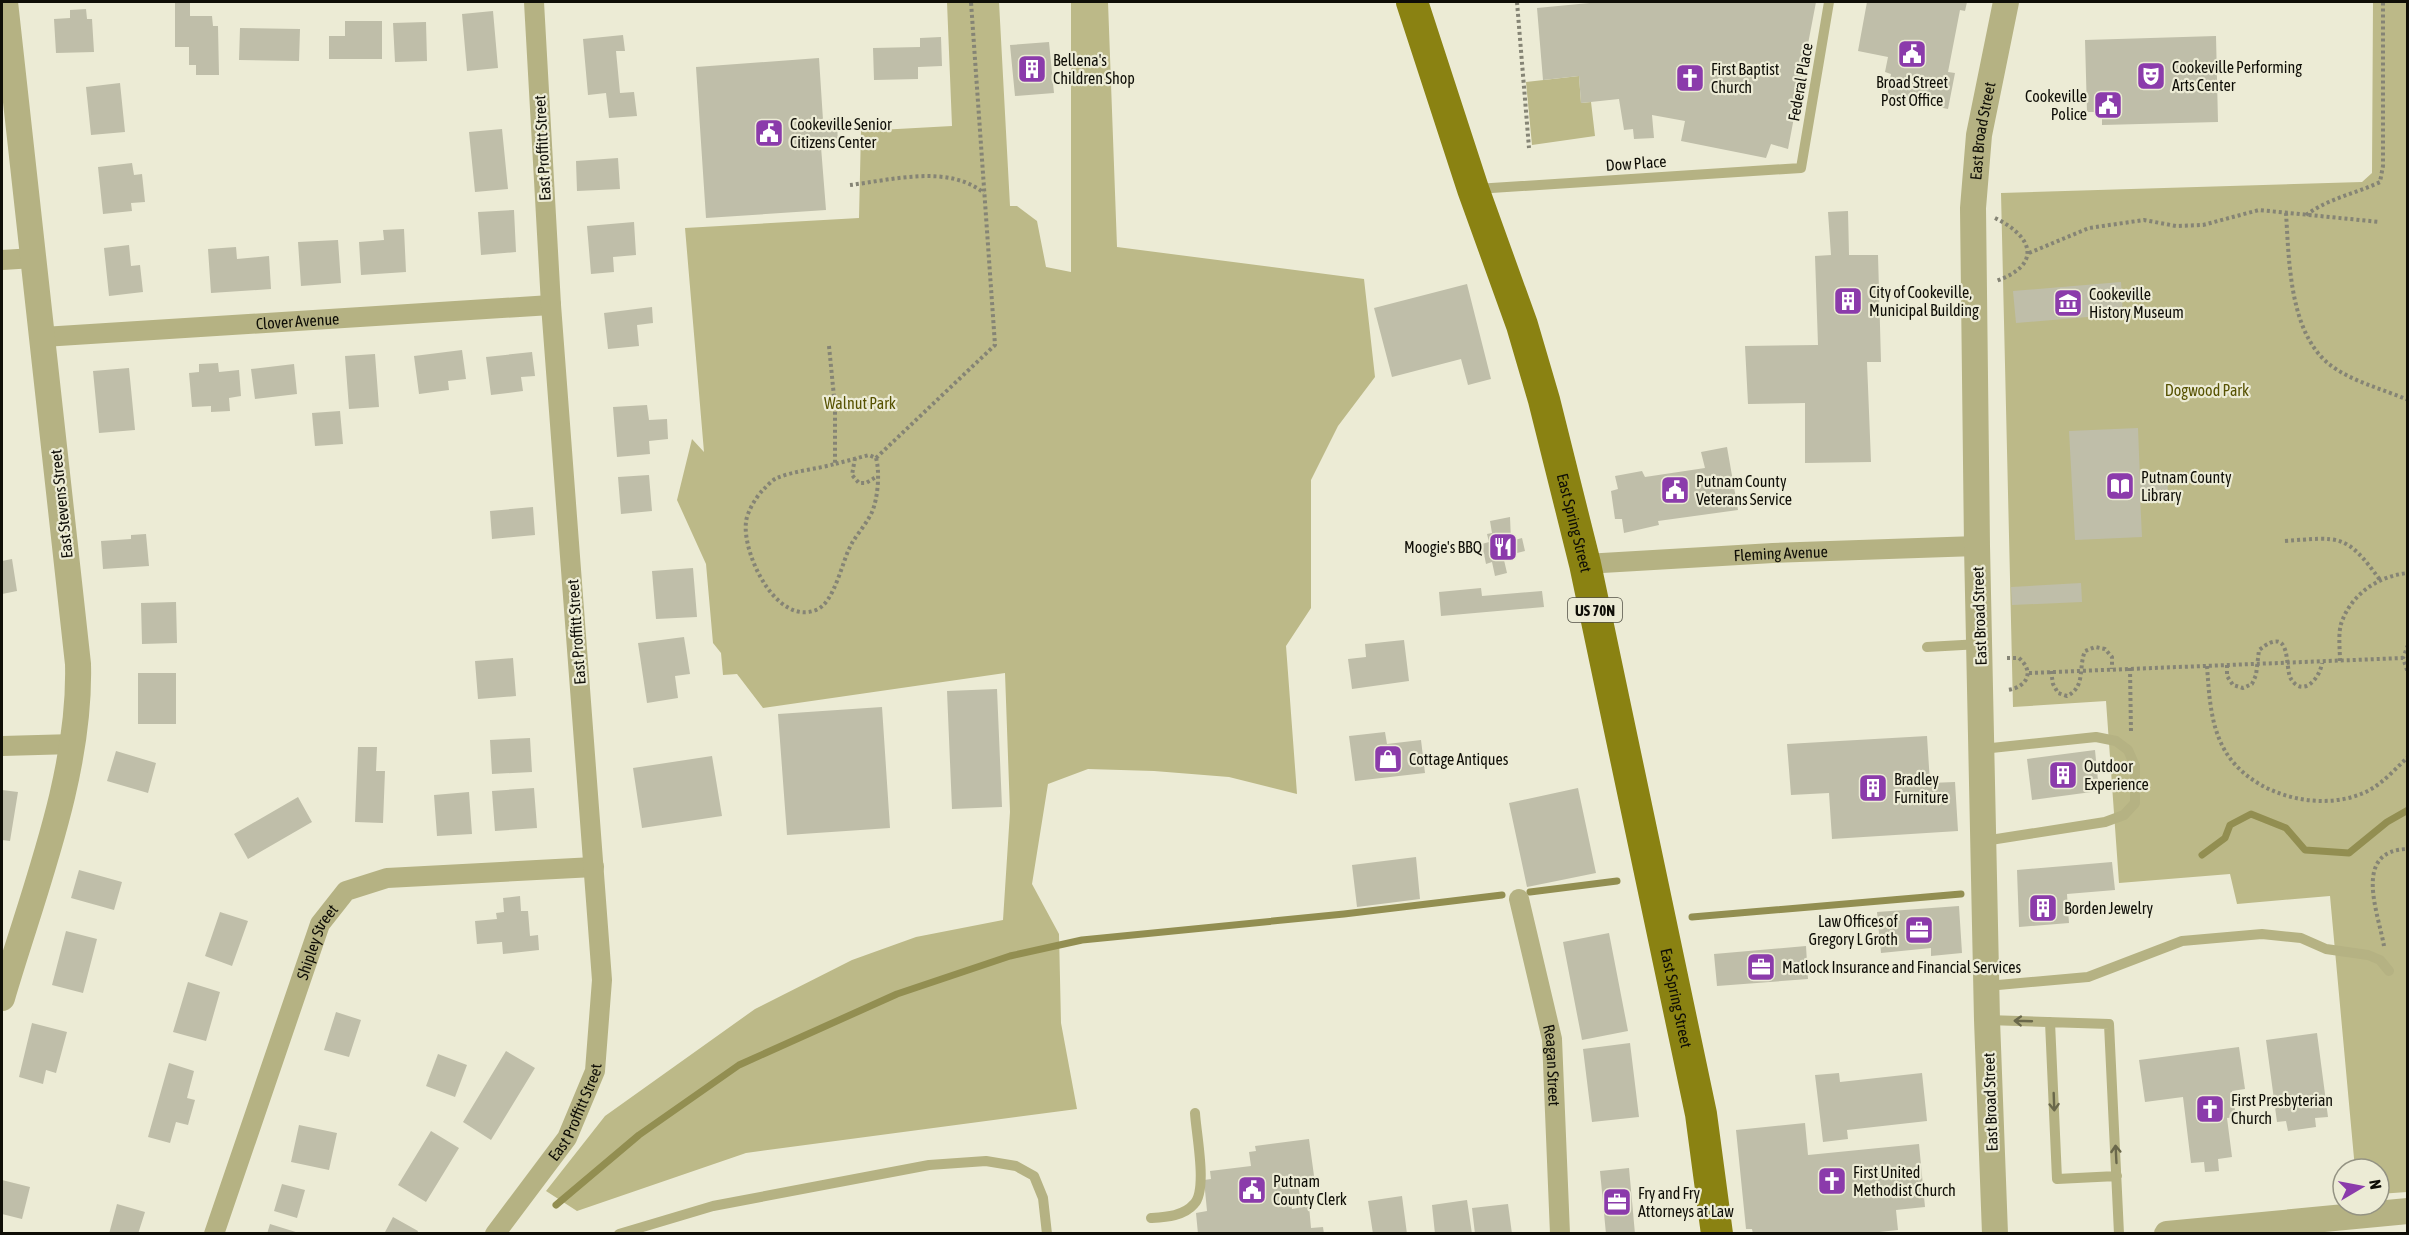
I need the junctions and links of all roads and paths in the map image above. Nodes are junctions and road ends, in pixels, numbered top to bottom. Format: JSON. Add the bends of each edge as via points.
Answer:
{"nodes":[{"id":1,"x":5,"y":2,"type":"edge"},
{"id":2,"x":534,"y":2,"type":"edge"},
{"id":3,"x":971,"y":2,"type":"edge"},
{"id":4,"x":1412,"y":2,"type":"edge"},
{"id":5,"x":1517,"y":2,"type":"edge"},
{"id":6,"x":1829,"y":2,"type":"edge"},
{"id":7,"x":2006,"y":2,"type":"edge"},
{"id":8,"x":2383,"y":2,"type":"edge"},
{"id":9,"x":1529,"y":148,"type":"dead end"},
{"id":10,"x":1801,"y":168,"type":"joint"},
{"id":11,"x":850,"y":185,"type":"dead end"},
{"id":12,"x":1473,"y":189,"type":"junction"},
{"id":13,"x":984,"y":194,"type":"junction"},
{"id":14,"x":2286,"y":213,"type":"junction"},
{"id":15,"x":2305,"y":215,"type":"junction"},
{"id":16,"x":1994,"y":218,"type":"dead end"},
{"id":17,"x":2379,"y":222,"type":"dead end"},
{"id":18,"x":2029,"y":253,"type":"junction"},
{"id":19,"x":34,"y":258,"type":"junction"},
{"id":20,"x":2,"y":260,"type":"edge"},
{"id":21,"x":1995,"y":282,"type":"dead end"},
{"id":22,"x":551,"y":306,"type":"junction"},
{"id":23,"x":43,"y":337,"type":"junction"},
{"id":24,"x":829,"y":346,"type":"dead end"},
{"id":25,"x":2408,"y":400,"type":"edge"},
{"id":26,"x":855,"y":457,"type":"junction"},
{"id":27,"x":876,"y":458,"type":"junction"},
{"id":28,"x":835,"y":464,"type":"junction"},
{"id":29,"x":877,"y":477,"type":"junction"},
{"id":30,"x":2285,"y":541,"type":"dead end"},
{"id":31,"x":1977,"y":546,"type":"junction"},
{"id":32,"x":1585,"y":564,"type":"junction"},
{"id":33,"x":2408,"y":573,"type":"edge"},
{"id":34,"x":2380,"y":580,"type":"junction"},
{"id":35,"x":1980,"y":644,"type":"junction"},
{"id":36,"x":2408,"y":645,"type":"edge"},
{"id":37,"x":1927,"y":647,"type":"dead end"},
{"id":38,"x":2403,"y":657,"type":"junction"},
{"id":39,"x":2007,"y":658,"type":"dead end"},
{"id":40,"x":2340,"y":661,"type":"junction"},
{"id":41,"x":2322,"y":663,"type":"junction"},
{"id":42,"x":2258,"y":664,"type":"junction"},
{"id":43,"x":2288,"y":664,"type":"junction"},
{"id":44,"x":2227,"y":665,"type":"junction"},
{"id":45,"x":2207,"y":666,"type":"junction"},
{"id":46,"x":2130,"y":668,"type":"junction"},
{"id":47,"x":2112,"y":669,"type":"junction"},
{"id":48,"x":2081,"y":670,"type":"junction"},
{"id":49,"x":2051,"y":671,"type":"junction"},
{"id":50,"x":2029,"y":673,"type":"junction"},
{"id":51,"x":2408,"y":673,"type":"edge"},
{"id":52,"x":2008,"y":690,"type":"dead end"},
{"id":53,"x":2131,"y":734,"type":"dead end"},
{"id":54,"x":74,"y":744,"type":"junction"},
{"id":55,"x":2,"y":746,"type":"edge"},
{"id":56,"x":1982,"y":749,"type":"junction"},
{"id":57,"x":2408,"y":756,"type":"edge"},
{"id":58,"x":1984,"y":841,"type":"junction"},
{"id":59,"x":2408,"y":849,"type":"edge"},
{"id":60,"x":594,"y":867,"type":"junction"},
{"id":61,"x":1519,"y":899,"type":"dead end"},
{"id":62,"x":2389,"y":970,"type":"joint"},
{"id":63,"x":1987,"y":986,"type":"junction"},
{"id":64,"x":2,"y":998,"type":"edge"},
{"id":65,"x":1987,"y":1020,"type":"junction"},
{"id":66,"x":2050,"y":1022,"type":"junction"},
{"id":67,"x":1195,"y":1113,"type":"dead end"},
{"id":68,"x":2117,"y":1176,"type":"junction"},
{"id":69,"x":2408,"y":1211,"type":"edge"},
{"id":70,"x":1151,"y":1218,"type":"dead end"},
{"id":71,"x":214,"y":1233,"type":"edge"},
{"id":72,"x":495,"y":1233,"type":"edge"},
{"id":73,"x":619,"y":1233,"type":"edge"},
{"id":74,"x":1047,"y":1233,"type":"edge"},
{"id":75,"x":1560,"y":1233,"type":"edge"},
{"id":76,"x":1717,"y":1233,"type":"edge"},
{"id":77,"x":1995,"y":1233,"type":"edge"},
{"id":78,"x":2119,"y":1233,"type":"edge"},
{"id":79,"x":2167,"y":1233,"type":"edge"}],
"edges":[{"from":1,"to":19,"type":"street","name":"East Stevens Street"},
{"from":2,"to":22,"type":"street","name":"East Proffitt Street"},
{"from":3,"to":13,"type":"path"},
{"from":4,"to":12,"type":"main road","name":"East Spring Street","number":"US 70N"},
{"from":5,"to":9,"type":"path"},
{"from":6,"to":10,"type":"lane","name":"Federal Place"},
{"from":7,"to":31,"type":"street","name":"East Broad Street","via":[[1976,152],[1973,231]]},
{"from":8,"to":15,"type":"path","via":[[2380,182],[2324,202]]},
{"from":10,"to":12,"type":"lane","name":"Dow Place"},
{"from":11,"to":13,"type":"path","via":[[936,176],[971,183]]},
{"from":12,"to":32,"type":"main road","name":"East Spring Street","number":"US 70N","via":[[1501,262],[1543,396]]},
{"from":13,"to":27,"type":"path","via":[[995,345]]},
{"from":14,"to":15,"type":"path"},
{"from":14,"to":18,"type":"path","via":[[2259,210],[2203,225],[2176,226],[2144,220],[2108,225],[2089,228]]},
{"from":14,"to":25,"type":"path","via":[[2294,293],[2314,347],[2329,364]]},
{"from":15,"to":17,"type":"path"},
{"from":16,"to":18,"type":"path","via":[[2026,241]]},
{"from":18,"to":21,"type":"path","via":[[2016,271]]},
{"from":19,"to":20,"type":"street"},
{"from":19,"to":23,"type":"street","name":"East Stevens Street"},
{"from":22,"to":23,"type":"street","name":"Clover Avenue"},
{"from":22,"to":60,"type":"street","name":"East Proffitt Street"},
{"from":23,"to":54,"type":"street","name":"East Stevens Street","via":[[78,664]]},
{"from":24,"to":28,"type":"path"},
{"from":26,"to":27,"type":"path"},
{"from":26,"to":28,"type":"path"},
{"from":26,"to":29,"type":"path","via":[[852,475],[859,483]]},
{"from":27,"to":29,"type":"path"},
{"from":28,"to":29,"type":"path","via":[[775,478],[758,495],[746,520],[747,544],[758,572],[774,597],[789,608],[818,610],[832,595],[851,544],[872,512]]},
{"from":30,"to":34,"type":"path","via":[[2345,541],[2359,551]]},
{"from":31,"to":32,"type":"street","name":"Fleming Avenue"},
{"from":31,"to":35,"type":"street","name":"East Broad Street"},
{"from":32,"to":76,"type":"main road","name":"East Spring Street","number":"US 70N","via":[[1701,1113]]},
{"from":33,"to":34,"type":"path"},
{"from":34,"to":40,"type":"path","via":[[2361,592],[2341,624]]},
{"from":35,"to":37,"type":"lane"},
{"from":35,"to":56,"type":"street","name":"East Broad Street"},
{"from":36,"to":38,"type":"path"},
{"from":38,"to":40,"type":"path"},
{"from":38,"to":51,"type":"path"},
{"from":39,"to":50,"type":"path","via":[[2019,658]]},
{"from":40,"to":41,"type":"path"},
{"from":41,"to":43,"type":"path"},
{"from":41,"to":43,"type":"path","via":[[2315,682],[2306,686],[2289,677]]},
{"from":42,"to":43,"type":"path"},
{"from":42,"to":43,"type":"path","via":[[2259,650],[2275,642],[2284,646]]},
{"from":42,"to":44,"type":"path"},
{"from":42,"to":44,"type":"path","via":[[2252,684],[2243,688],[2233,685],[2227,676]]},
{"from":44,"to":45,"type":"path"},
{"from":45,"to":46,"type":"path"},
{"from":45,"to":57,"type":"path","via":[[2212,718],[2221,744],[2248,775],[2286,797],[2311,800],[2361,794],[2387,777]]},
{"from":46,"to":47,"type":"path"},
{"from":46,"to":53,"type":"path"},
{"from":47,"to":48,"type":"path"},
{"from":47,"to":48,"type":"path","via":[[2112,657],[2105,649],[2095,647],[2085,651]]},
{"from":48,"to":49,"type":"path"},
{"from":48,"to":49,"type":"path","via":[[2080,685],[2067,696],[2058,693]]},
{"from":49,"to":50,"type":"path"},
{"from":50,"to":52,"type":"path","via":[[2026,683]]},
{"from":54,"to":55,"type":"street"},
{"from":54,"to":64,"type":"street","name":"East Stevens Street"},
{"from":56,"to":58,"type":"street","name":"East Broad Street"},
{"from":56,"to":58,"type":"lane","via":[[2096,737],[2116,741],[2128,750],[2135,766],[2136,788],[2135,803],[2124,815],[2105,822]]},
{"from":58,"to":63,"type":"street","name":"East Broad Street"},
{"from":59,"to":62,"type":"path","via":[[2383,855],[2373,868],[2371,880]]},
{"from":60,"to":71,"type":"street","name":"Shipley Street","via":[[387,878],[346,891],[320,924]]},
{"from":60,"to":72,"type":"street","name":"East Proffitt Street","via":[[602,980],[595,1071],[567,1138]]},
{"from":61,"to":75,"type":"street","name":"Reagan Street","via":[[1552,1039]]},
{"from":62,"to":63,"type":"lane","via":[[2368,955],[2326,949],[2301,938],[2262,934],[2182,940],[2088,977]]},
{"from":63,"to":65,"type":"street","name":"East Broad Street"},
{"from":66,"to":65,"type":"lane","one_way":true},
{"from":65,"to":77,"type":"street","name":"East Broad Street"},
{"from":68,"to":66,"type":"lane","one_way":true,"via":[[2109,1024]]},
{"from":66,"to":68,"type":"lane","one_way":true,"via":[[2057,1179]]},
{"from":67,"to":70,"type":"lane","via":[[1201,1193],[1194,1205],[1180,1213]]},
{"from":68,"to":78,"type":"lane"},
{"from":69,"to":79,"type":"street"},
{"from":73,"to":74,"type":"lane","via":[[713,1206],[929,1165],[986,1161],[1016,1166],[1034,1176],[1043,1198]]}]}
